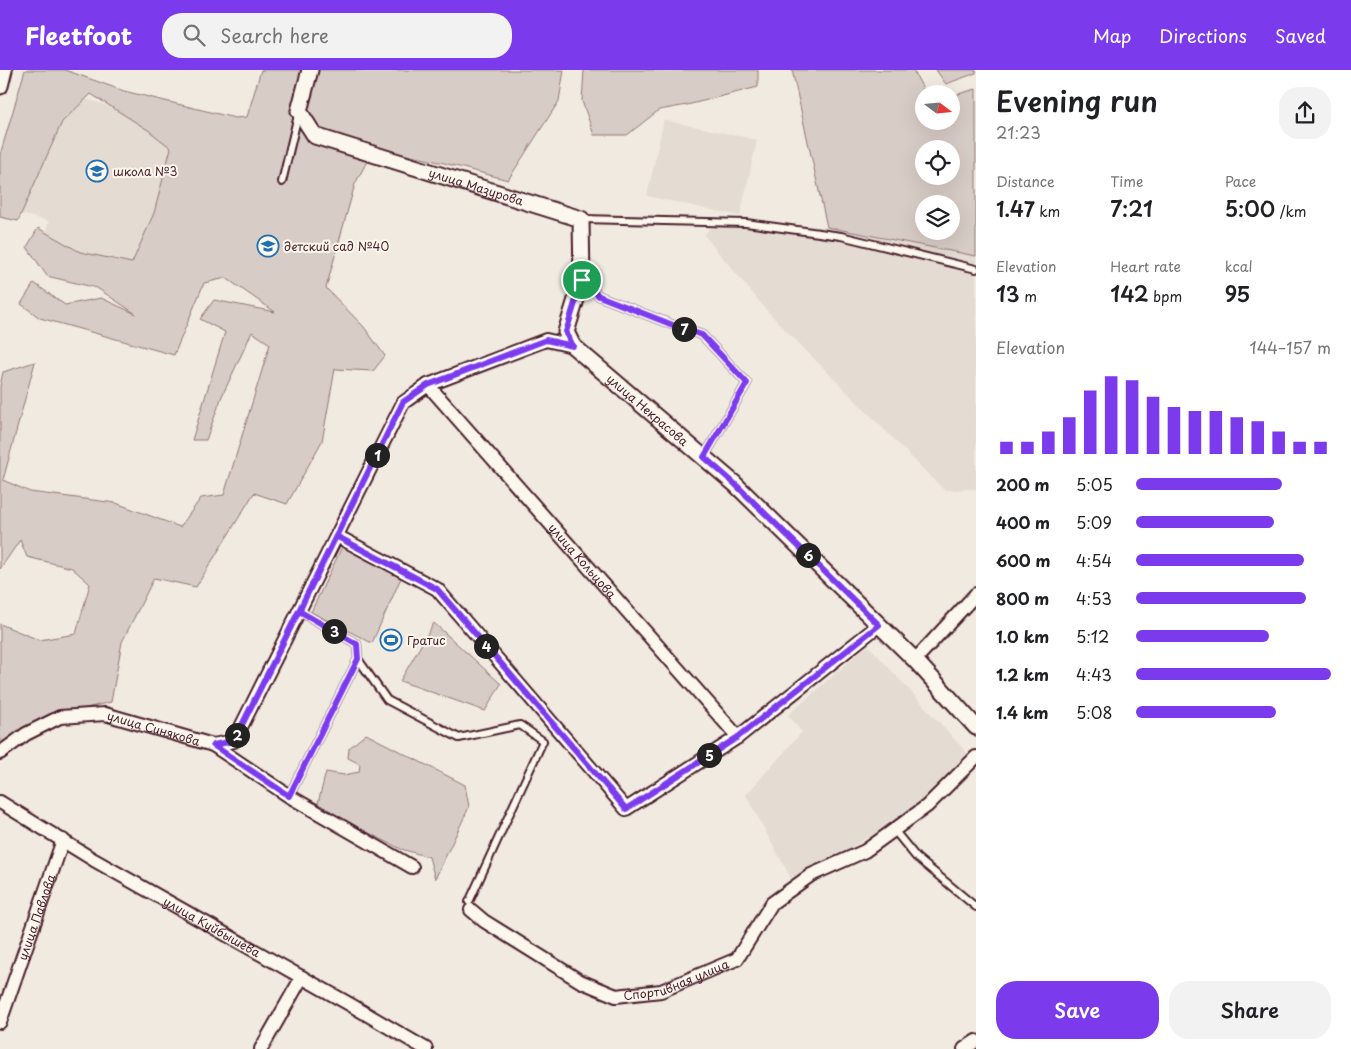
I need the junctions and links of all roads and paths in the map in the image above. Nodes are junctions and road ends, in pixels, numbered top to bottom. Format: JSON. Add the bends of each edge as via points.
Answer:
{"nodes":[{"id":1,"x":4,"y":70,"type":"edge"},
{"id":2,"x":310,"y":70,"type":"edge"},
{"id":3,"x":0,"y":86,"type":"edge"},
{"id":4,"x":299,"y":111,"type":"junction"},
{"id":5,"x":282,"y":182,"type":"dead end"},
{"id":6,"x":580,"y":219,"type":"junction"},
{"id":7,"x":976,"y":269,"type":"edge"},
{"id":8,"x":582,"y":280,"type":"junction"},
{"id":9,"x":573,"y":346,"type":"junction"},
{"id":10,"x":428,"y":385,"type":"junction"},
{"id":11,"x":704,"y":457,"type":"junction"},
{"id":12,"x":336,"y":536,"type":"junction"},
{"id":13,"x":976,"y":594,"type":"edge"},
{"id":14,"x":299,"y":611,"type":"junction"},
{"id":15,"x":879,"y":625,"type":"junction"},
{"id":16,"x":358,"y":659,"type":"junction"},
{"id":17,"x":914,"y":660,"type":"junction"},
{"id":18,"x":976,"y":727,"type":"edge"},
{"id":19,"x":738,"y":737,"type":"junction"},
{"id":20,"x":213,"y":745,"type":"junction"},
{"id":21,"x":0,"y":753,"type":"edge"},
{"id":22,"x":976,"y":757,"type":"edge"},
{"id":23,"x":289,"y":796,"type":"junction"},
{"id":24,"x":0,"y":802,"type":"edge"},
{"id":25,"x":894,"y":830,"type":"junction"},
{"id":26,"x":63,"y":840,"type":"junction"},
{"id":27,"x":412,"y":866,"type":"dead end"},
{"id":28,"x":470,"y":906,"type":"joint"},
{"id":29,"x":976,"y":907,"type":"edge"},
{"id":30,"x":302,"y":977,"type":"junction"},
{"id":31,"x":0,"y":1022,"type":"edge"},
{"id":32,"x":976,"y":1041,"type":"edge"},
{"id":33,"x":261,"y":1049,"type":"edge"},
{"id":34,"x":426,"y":1049,"type":"edge"},
{"id":35,"x":964,"y":1049,"type":"edge"}],
"edges":[{"from":1,"to":3,"type":"street"},
{"from":2,"to":4,"type":"street"},
{"from":4,"to":5,"type":"lane"},
{"from":4,"to":6,"type":"street","name":"улица Мазурова","via":[[315,136]]},
{"from":6,"to":7,"type":"lane","via":[[746,223],[841,236]]},
{"from":6,"to":8,"type":"street"},
{"from":8,"to":9,"type":"street","via":[[566,332]]},
{"from":8,"to":11,"type":"lane","via":[[599,296],[702,335],[747,383]]},
{"from":9,"to":10,"type":"street","name":"улица Синякова","via":[[546,340]]},
{"from":9,"to":11,"type":"street","name":"улица Некрасова"},
{"from":10,"to":12,"type":"street","name":"улица Синякова","via":[[403,402]]},
{"from":10,"to":19,"type":"street","name":"улица Кольцова"},
{"from":11,"to":15,"type":"street","name":"улица Некрасова"},
{"from":12,"to":14,"type":"street","name":"улица Синякова"},
{"from":12,"to":19,"type":"street","via":[[437,589],[626,809]]},
{"from":13,"to":17,"type":"street"},
{"from":14,"to":16,"type":"lane","via":[[357,644]]},
{"from":14,"to":20,"type":"street","name":"улица Синякова","via":[[234,741]]},
{"from":15,"to":17,"type":"street","name":"улица Некрасова"},
{"from":15,"to":19,"type":"street"},
{"from":16,"to":23,"type":"lane"},
{"from":16,"to":28,"type":"lane","via":[[387,700],[459,738],[520,725],[543,741]]},
{"from":17,"to":18,"type":"street","name":"улица Некрасова"},
{"from":20,"to":21,"type":"street","name":"улица Синякова","via":[[105,714],[60,717],[26,734]]},
{"from":20,"to":23,"type":"street"},
{"from":22,"to":25,"type":"street","name":"Спортивная улица","via":[[928,806]]},
{"from":23,"to":27,"type":"street"},
{"from":24,"to":26,"type":"street","name":"улица Куйбышева"},
{"from":25,"to":28,"type":"street","name":"Спортивная улица","via":[[865,851],[811,875],[772,903],[737,959],[661,991],[616,996],[580,981],[484,921]]},
{"from":25,"to":29,"type":"lane","via":[[916,857]]},
{"from":26,"to":30,"type":"street","name":"улица Куйбышева"},
{"from":26,"to":31,"type":"street","name":"улица Павлова"},
{"from":30,"to":33,"type":"street"},
{"from":30,"to":34,"type":"street","name":"улица Куйбышева"},
{"from":32,"to":35,"type":"street"}]}
